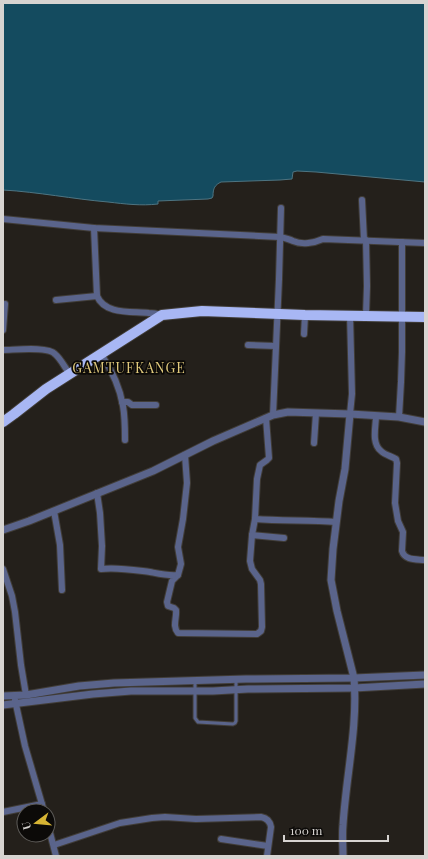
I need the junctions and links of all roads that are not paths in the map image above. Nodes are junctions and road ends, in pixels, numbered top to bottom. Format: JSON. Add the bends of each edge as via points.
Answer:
{"nodes":[{"id":1,"x":362,"y":200,"type":"dead end"},
{"id":2,"x":282,"y":208,"type":"dead end"},
{"id":3,"x":3,"y":219,"type":"edge"},
{"id":4,"x":94,"y":228,"type":"junction"},
{"id":5,"x":280,"y":237,"type":"junction"},
{"id":6,"x":365,"y":240,"type":"junction"},
{"id":7,"x":402,"y":242,"type":"junction"},
{"id":8,"x":425,"y":243,"type":"edge"},
{"id":9,"x":97,"y":296,"type":"junction"},
{"id":10,"x":56,"y":300,"type":"dead end"},
{"id":11,"x":5,"y":304,"type":"dead end"},
{"id":12,"x":277,"y":314,"type":"junction"},
{"id":13,"x":162,"y":315,"type":"junction"},
{"id":14,"x":305,"y":315,"type":"junction"},
{"id":15,"x":366,"y":315,"type":"junction"},
{"id":16,"x":350,"y":316,"type":"junction"},
{"id":17,"x":401,"y":316,"type":"junction"},
{"id":18,"x":425,"y":317,"type":"edge"},
{"id":19,"x":3,"y":330,"type":"edge"},
{"id":20,"x":304,"y":334,"type":"dead end"},
{"id":21,"x":248,"y":345,"type":"dead end"},
{"id":22,"x":276,"y":346,"type":"junction"},
{"id":23,"x":3,"y":350,"type":"edge"},
{"id":24,"x":101,"y":354,"type":"junction"},
{"id":25,"x":70,"y":374,"type":"junction"},
{"id":26,"x":122,"y":402,"type":"junction"},
{"id":27,"x":156,"y":405,"type":"dead end"},
{"id":28,"x":316,"y":413,"type":"junction"},
{"id":29,"x":350,"y":414,"type":"junction"},
{"id":30,"x":270,"y":416,"type":"junction"},
{"id":31,"x":376,"y":416,"type":"junction"},
{"id":32,"x":399,"y":417,"type":"junction"},
{"id":33,"x":3,"y":422,"type":"edge"},
{"id":34,"x":425,"y":422,"type":"edge"},
{"id":35,"x":125,"y":440,"type":"dead end"},
{"id":36,"x":314,"y":443,"type":"dead end"},
{"id":37,"x":185,"y":455,"type":"junction"},
{"id":38,"x":97,"y":494,"type":"junction"},
{"id":39,"x":54,"y":511,"type":"junction"},
{"id":40,"x":255,"y":519,"type":"junction"},
{"id":41,"x":336,"y":522,"type":"junction"},
{"id":42,"x":3,"y":530,"type":"edge"},
{"id":43,"x":252,"y":534,"type":"junction"},
{"id":44,"x":284,"y":538,"type":"dead end"},
{"id":45,"x":425,"y":560,"type":"edge"},
{"id":46,"x":3,"y":569,"type":"edge"},
{"id":47,"x":178,"y":575,"type":"junction"},
{"id":48,"x":62,"y":590,"type":"dead end"},
{"id":49,"x":425,"y":675,"type":"edge"},
{"id":50,"x":354,"y":678,"type":"junction"},
{"id":51,"x":236,"y":679,"type":"junction"},
{"id":52,"x":195,"y":681,"type":"junction"},
{"id":53,"x":425,"y":684,"type":"edge"},
{"id":54,"x":354,"y":688,"type":"junction"},
{"id":55,"x":236,"y":690,"type":"junction"},
{"id":56,"x":195,"y":691,"type":"junction"},
{"id":57,"x":14,"y":695,"type":"junction"},
{"id":58,"x":26,"y":695,"type":"junction"},
{"id":59,"x":3,"y":696,"type":"edge"},
{"id":60,"x":16,"y":703,"type":"junction"},
{"id":61,"x":3,"y":705,"type":"edge"},
{"id":62,"x":42,"y":803,"type":"edge"},
{"id":63,"x":16,"y":809,"type":"edge"},
{"id":64,"x":3,"y":812,"type":"edge"},
{"id":65,"x":221,"y":839,"type":"dead end"},
{"id":66,"x":54,"y":845,"type":"joint"},
{"id":67,"x":268,"y":846,"type":"junction"},
{"id":68,"x":56,"y":856,"type":"edge"},
{"id":69,"x":267,"y":856,"type":"edge"},
{"id":70,"x":343,"y":856,"type":"edge"}],
"edges":[{"from":1,"to":6,"type":"street"},
{"from":2,"to":5,"type":"street"},
{"from":3,"to":4,"type":"street"},
{"from":4,"to":5,"type":"street"},
{"from":4,"to":9,"type":"street"},
{"from":5,"to":6,"type":"street","via":[[312,243],[323,239]]},
{"from":5,"to":12,"type":"street"},
{"from":6,"to":7,"type":"street"},
{"from":6,"to":15,"type":"street"},
{"from":7,"to":8,"type":"street"},
{"from":7,"to":17,"type":"street"},
{"from":9,"to":10,"type":"street"},
{"from":9,"to":13,"type":"street","via":[[99,301],[113,310]]},
{"from":11,"to":19,"type":"street"},
{"from":12,"to":13,"type":"highway","via":[[202,311]]},
{"from":12,"to":14,"type":"highway"},
{"from":12,"to":22,"type":"street"},
{"from":13,"to":24,"type":"highway"},
{"from":14,"to":16,"type":"highway"},
{"from":14,"to":20,"type":"street"},
{"from":15,"to":16,"type":"highway"},
{"from":15,"to":17,"type":"highway"},
{"from":16,"to":29,"type":"street"},
{"from":17,"to":18,"type":"highway"},
{"from":17,"to":32,"type":"street"},
{"from":21,"to":22,"type":"street"},
{"from":22,"to":30,"type":"street"},
{"from":23,"to":25,"type":"street","via":[[50,350]]},
{"from":24,"to":25,"type":"highway"},
{"from":24,"to":26,"type":"street","via":[[117,385]]},
{"from":25,"to":33,"type":"highway"},
{"from":26,"to":27,"type":"street","via":[[132,405]]},
{"from":26,"to":35,"type":"street"},
{"from":28,"to":29,"type":"street"},
{"from":28,"to":30,"type":"street","via":[[288,412]]},
{"from":28,"to":36,"type":"street"},
{"from":29,"to":31,"type":"street"},
{"from":29,"to":41,"type":"street","via":[[345,469]]},
{"from":30,"to":37,"type":"street"},
{"from":30,"to":40,"type":"street","via":[[269,458],[259,468]]},
{"from":31,"to":32,"type":"street"},
{"from":31,"to":45,"type":"street","via":[[377,445],[381,451],[396,459],[397,463],[395,503],[403,532],[402,554],[407,558]]},
{"from":32,"to":34,"type":"street"},
{"from":37,"to":38,"type":"street"},
{"from":37,"to":47,"type":"street","via":[[186,483],[178,547],[181,564]]},
{"from":38,"to":39,"type":"street"},
{"from":38,"to":47,"type":"street","via":[[102,546],[101,569]]},
{"from":39,"to":42,"type":"street"},
{"from":39,"to":48,"type":"street","via":[[60,545]]},
{"from":40,"to":41,"type":"street"},
{"from":40,"to":43,"type":"street"},
{"from":41,"to":50,"type":"street","via":[[331,580]]},
{"from":43,"to":44,"type":"street"},
{"from":43,"to":47,"type":"street","via":[[250,565],[260,580],[262,589],[262,627],[259,633],[178,633],[175,629],[176,610],[168,606],[167,602],[172,581]]},
{"from":46,"to":58,"type":"street","via":[[15,612]]},
{"from":49,"to":50,"type":"street"},
{"from":50,"to":51,"type":"street"},
{"from":50,"to":54,"type":"street"},
{"from":51,"to":52,"type":"street"},
{"from":51,"to":55,"type":"lane"},
{"from":52,"to":56,"type":"lane"},
{"from":52,"to":58,"type":"street","via":[[114,683]]},
{"from":53,"to":54,"type":"street"},
{"from":54,"to":55,"type":"street"},
{"from":54,"to":70,"type":"street","via":[[352,738],[343,825]]},
{"from":55,"to":56,"type":"street"},
{"from":55,"to":56,"type":"lane","via":[[235,724],[198,722],[195,718]]},
{"from":56,"to":60,"type":"street","via":[[131,691]]},
{"from":57,"to":58,"type":"street"},
{"from":57,"to":59,"type":"street"},
{"from":57,"to":60,"type":"street"},
{"from":60,"to":61,"type":"street"},
{"from":60,"to":62,"type":"street"},
{"from":63,"to":64,"type":"street"},
{"from":65,"to":67,"type":"street"},
{"from":66,"to":67,"type":"street","via":[[120,823],[152,818],[261,817],[266,818],[270,824]]},
{"from":66,"to":68,"type":"street"},
{"from":67,"to":69,"type":"street"}]}
